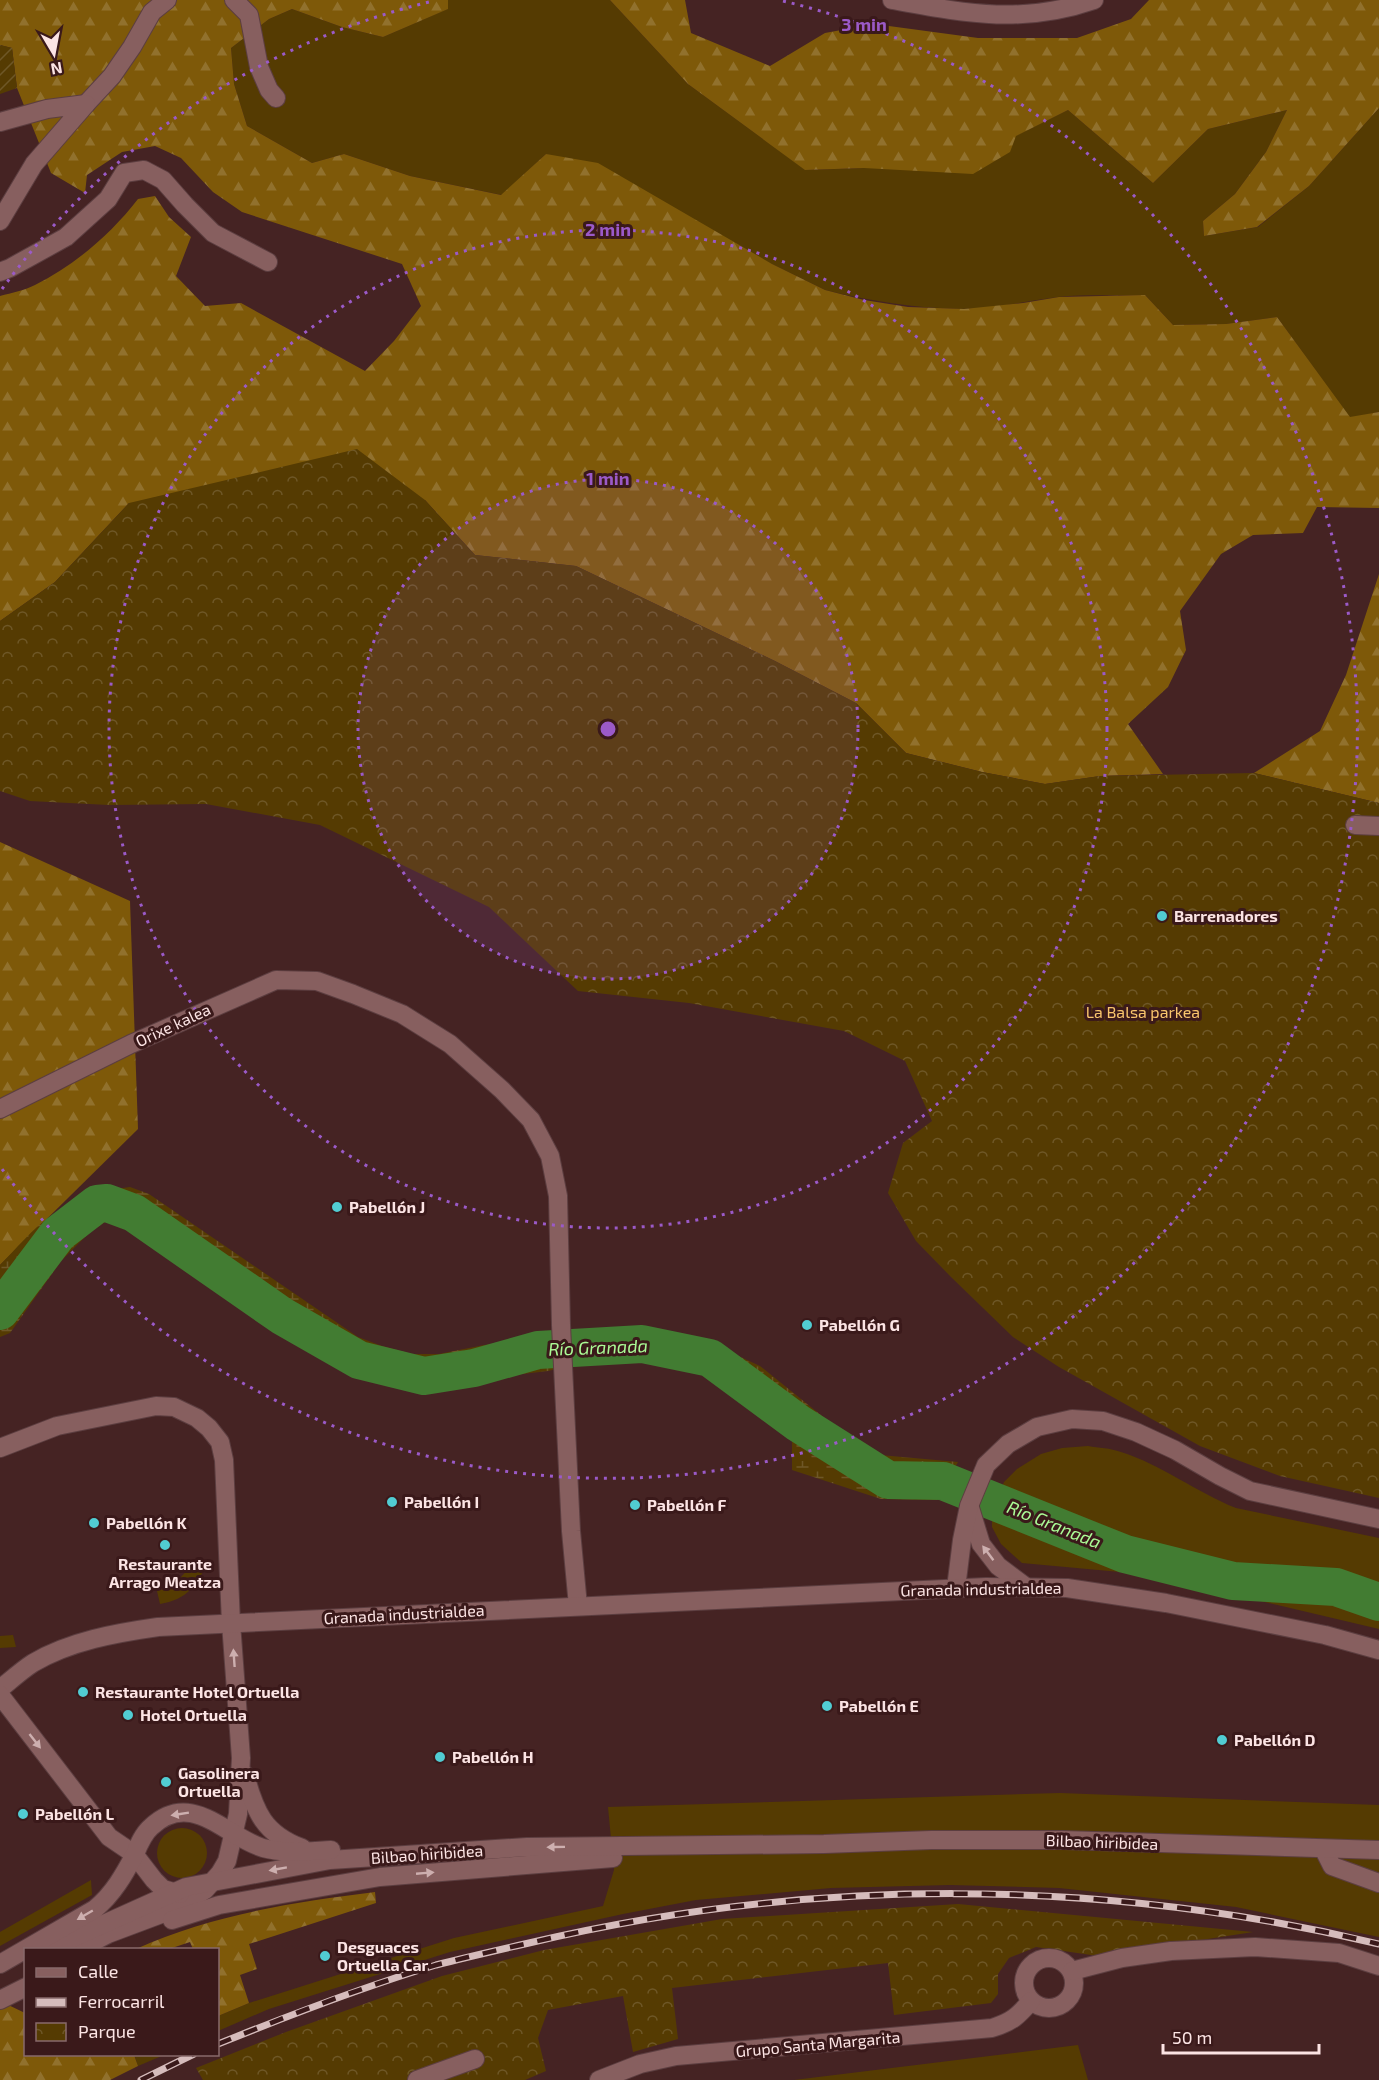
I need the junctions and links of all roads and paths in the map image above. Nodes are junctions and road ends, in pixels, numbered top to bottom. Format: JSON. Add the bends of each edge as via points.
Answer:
{"nodes":[{"id":1,"x":167,"y":0,"type":"edge"},
{"id":2,"x":234,"y":0,"type":"edge"},
{"id":3,"x":892,"y":0,"type":"edge"},
{"id":4,"x":1094,"y":0,"type":"edge"},
{"id":5,"x":276,"y":98,"type":"dead end"},
{"id":6,"x":86,"y":104,"type":"junction"},
{"id":7,"x":0,"y":122,"type":"edge"},
{"id":8,"x":0,"y":221,"type":"edge"},
{"id":9,"x":268,"y":262,"type":"dead end"},
{"id":10,"x":0,"y":272,"type":"edge"},
{"id":11,"x":1355,"y":825,"type":"dead end"},
{"id":12,"x":1379,"y":826,"type":"edge"},
{"id":13,"x":0,"y":1109,"type":"edge"},
{"id":14,"x":0,"y":1448,"type":"edge"},
{"id":15,"x":969,"y":1506,"type":"junction"},
{"id":16,"x":1379,"y":1520,"type":"edge"},
{"id":17,"x":1026,"y":1587,"type":"junction"},
{"id":18,"x":956,"y":1588,"type":"junction"},
{"id":19,"x":578,"y":1606,"type":"junction"},
{"id":20,"x":231,"y":1623,"type":"junction"},
{"id":21,"x":1379,"y":1650,"type":"edge"},
{"id":22,"x":0,"y":1689,"type":"edge"},
{"id":23,"x":0,"y":1695,"type":"edge"},
{"id":24,"x":241,"y":1758,"type":"junction"},
{"id":25,"x":232,"y":1834,"type":"junction"},
{"id":26,"x":109,"y":1837,"type":"junction"},
{"id":27,"x":824,"y":1844,"type":"junction"},
{"id":28,"x":526,"y":1847,"type":"junction"},
{"id":29,"x":1324,"y":1850,"type":"junction"},
{"id":30,"x":1379,"y":1850,"type":"edge"},
{"id":31,"x":310,"y":1851,"type":"junction"},
{"id":32,"x":134,"y":1854,"type":"junction"},
{"id":33,"x":380,"y":1877,"type":"junction"},
{"id":34,"x":214,"y":1880,"type":"junction"},
{"id":35,"x":1379,"y":1883,"type":"edge"},
{"id":36,"x":173,"y":1892,"type":"junction"},
{"id":37,"x":196,"y":1896,"type":"junction"},
{"id":38,"x":108,"y":1898,"type":"junction"},
{"id":39,"x":28,"y":1948,"type":"edge"},
{"id":40,"x":49,"y":1948,"type":"edge"},
{"id":41,"x":81,"y":1948,"type":"edge"},
{"id":42,"x":109,"y":1948,"type":"edge"},
{"id":43,"x":24,"y":1950,"type":"edge"},
{"id":44,"x":24,"y":1962,"type":"edge"},
{"id":45,"x":0,"y":1964,"type":"edge"},
{"id":46,"x":1379,"y":1966,"type":"edge"},
{"id":47,"x":1072,"y":1971,"type":"junction"},
{"id":48,"x":0,"y":1976,"type":"edge"},
{"id":49,"x":1031,"y":2001,"type":"junction"},
{"id":50,"x":475,"y":2059,"type":"dead end"},
{"id":51,"x":417,"y":2080,"type":"edge"},
{"id":52,"x":599,"y":2080,"type":"edge"}],
"edges":[{"from":1,"to":6,"type":"street","via":[[152,12],[119,66]]},
{"from":2,"to":5,"type":"street","via":[[249,15],[259,67]]},
{"from":3,"to":4,"type":"street","via":[[1004,15],[1057,11]]},
{"from":6,"to":7,"type":"street","via":[[47,109]]},
{"from":6,"to":8,"type":"street","via":[[34,164]]},
{"from":9,"to":10,"type":"street","via":[[213,233],[163,180],[144,170],[124,173],[108,199],[66,237]]},
{"from":11,"to":12,"type":"street"},
{"from":13,"to":19,"type":"street","name":"Orixe kalea","via":[[131,1044],[276,980],[317,981],[353,993],[402,1014],[450,1044],[531,1120],[550,1156],[558,1196],[571,1531]]},
{"from":14,"to":20,"type":"street","via":[[57,1426],[156,1406],[174,1407],[197,1418],[220,1442],[224,1460]]},
{"from":15,"to":16,"type":"street","via":[[986,1465],[1008,1444],[1037,1427],[1072,1419],[1103,1420],[1174,1449],[1250,1491]]},
{"from":17,"to":15,"type":"street","one_way":true,"via":[[998,1566],[981,1544]]},
{"from":15,"to":18,"type":"street"},
{"from":17,"to":18,"type":"street","name":"Granada industrialdea"},
{"from":17,"to":21,"type":"street","name":"Granada industrialdea","via":[[1066,1588],[1166,1604],[1324,1635]]},
{"from":18,"to":19,"type":"street","name":"Granada industrialdea"},
{"from":19,"to":20,"type":"street","name":"Granada industrialdea"},
{"from":20,"to":22,"type":"street","name":"Granada industrialdea","via":[[158,1627],[106,1636],[33,1663]]},
{"from":24,"to":20,"type":"street","one_way":true},
{"from":23,"to":26,"type":"street","one_way":true},
{"from":24,"to":25,"type":"street","via":[[238,1814]]},
{"from":24,"to":31,"type":"street","via":[[252,1802],[270,1831]]},
{"from":25,"to":31,"type":"street","via":[[266,1849]]},
{"from":25,"to":32,"type":"street","one_way":true,"via":[[206,1817],[178,1813],[151,1827]]},
{"from":25,"to":34,"type":"street","via":[[227,1861]]},
{"from":26,"to":32,"type":"street"},
{"from":26,"to":38,"type":"street","via":[[116,1870]]},
{"from":27,"to":28,"type":"street","name":"Bilbao hiribidea","one_way":true},
{"from":27,"to":29,"type":"street","name":"Bilbao hiribidea","via":[[1063,1839]]},
{"from":33,"to":27,"type":"street","name":"Bilbao hiribidea","one_way":true},
{"from":28,"to":31,"type":"street","via":[[488,1838]]},
{"from":28,"to":34,"type":"street","name":"Bilbao hiribidea","one_way":true,"via":[[330,1860]]},
{"from":29,"to":30,"type":"street","name":"Bilbao hiribidea"},
{"from":29,"to":35,"type":"street","via":[[1332,1866]]},
{"from":32,"to":36,"type":"street","via":[[163,1889]]},
{"from":32,"to":38,"type":"street"},
{"from":33,"to":37,"type":"street","via":[[355,1871]]},
{"from":33,"to":42,"type":"street","name":"Bilbao hiribidea","via":[[196,1911]]},
{"from":34,"to":36,"type":"street","name":"Bilbao hiribidea"},
{"from":34,"to":37,"type":"street"},
{"from":36,"to":37,"type":"street"},
{"from":36,"to":40,"type":"street","name":"Bilbao hiribidea"},
{"from":37,"to":41,"type":"street"},
{"from":38,"to":39,"type":"street","one_way":true},
{"from":43,"to":45,"type":"street","one_way":true},
{"from":44,"to":48,"type":"street"},
{"from":46,"to":47,"type":"street","via":[[1339,1953],[1255,1947],[1122,1958]]},
{"from":47,"to":49,"type":"street","via":[[1074,1986],[1067,2001],[1045,2008]]},
{"from":47,"to":49,"type":"street","via":[[1060,1959],[1035,1961],[1023,1982]]},
{"from":49,"to":52,"type":"street","name":"Grupo Santa Margarita","via":[[1017,2017],[992,2028],[676,2056],[640,2064]]},
{"from":50,"to":51,"type":"street"}]}
